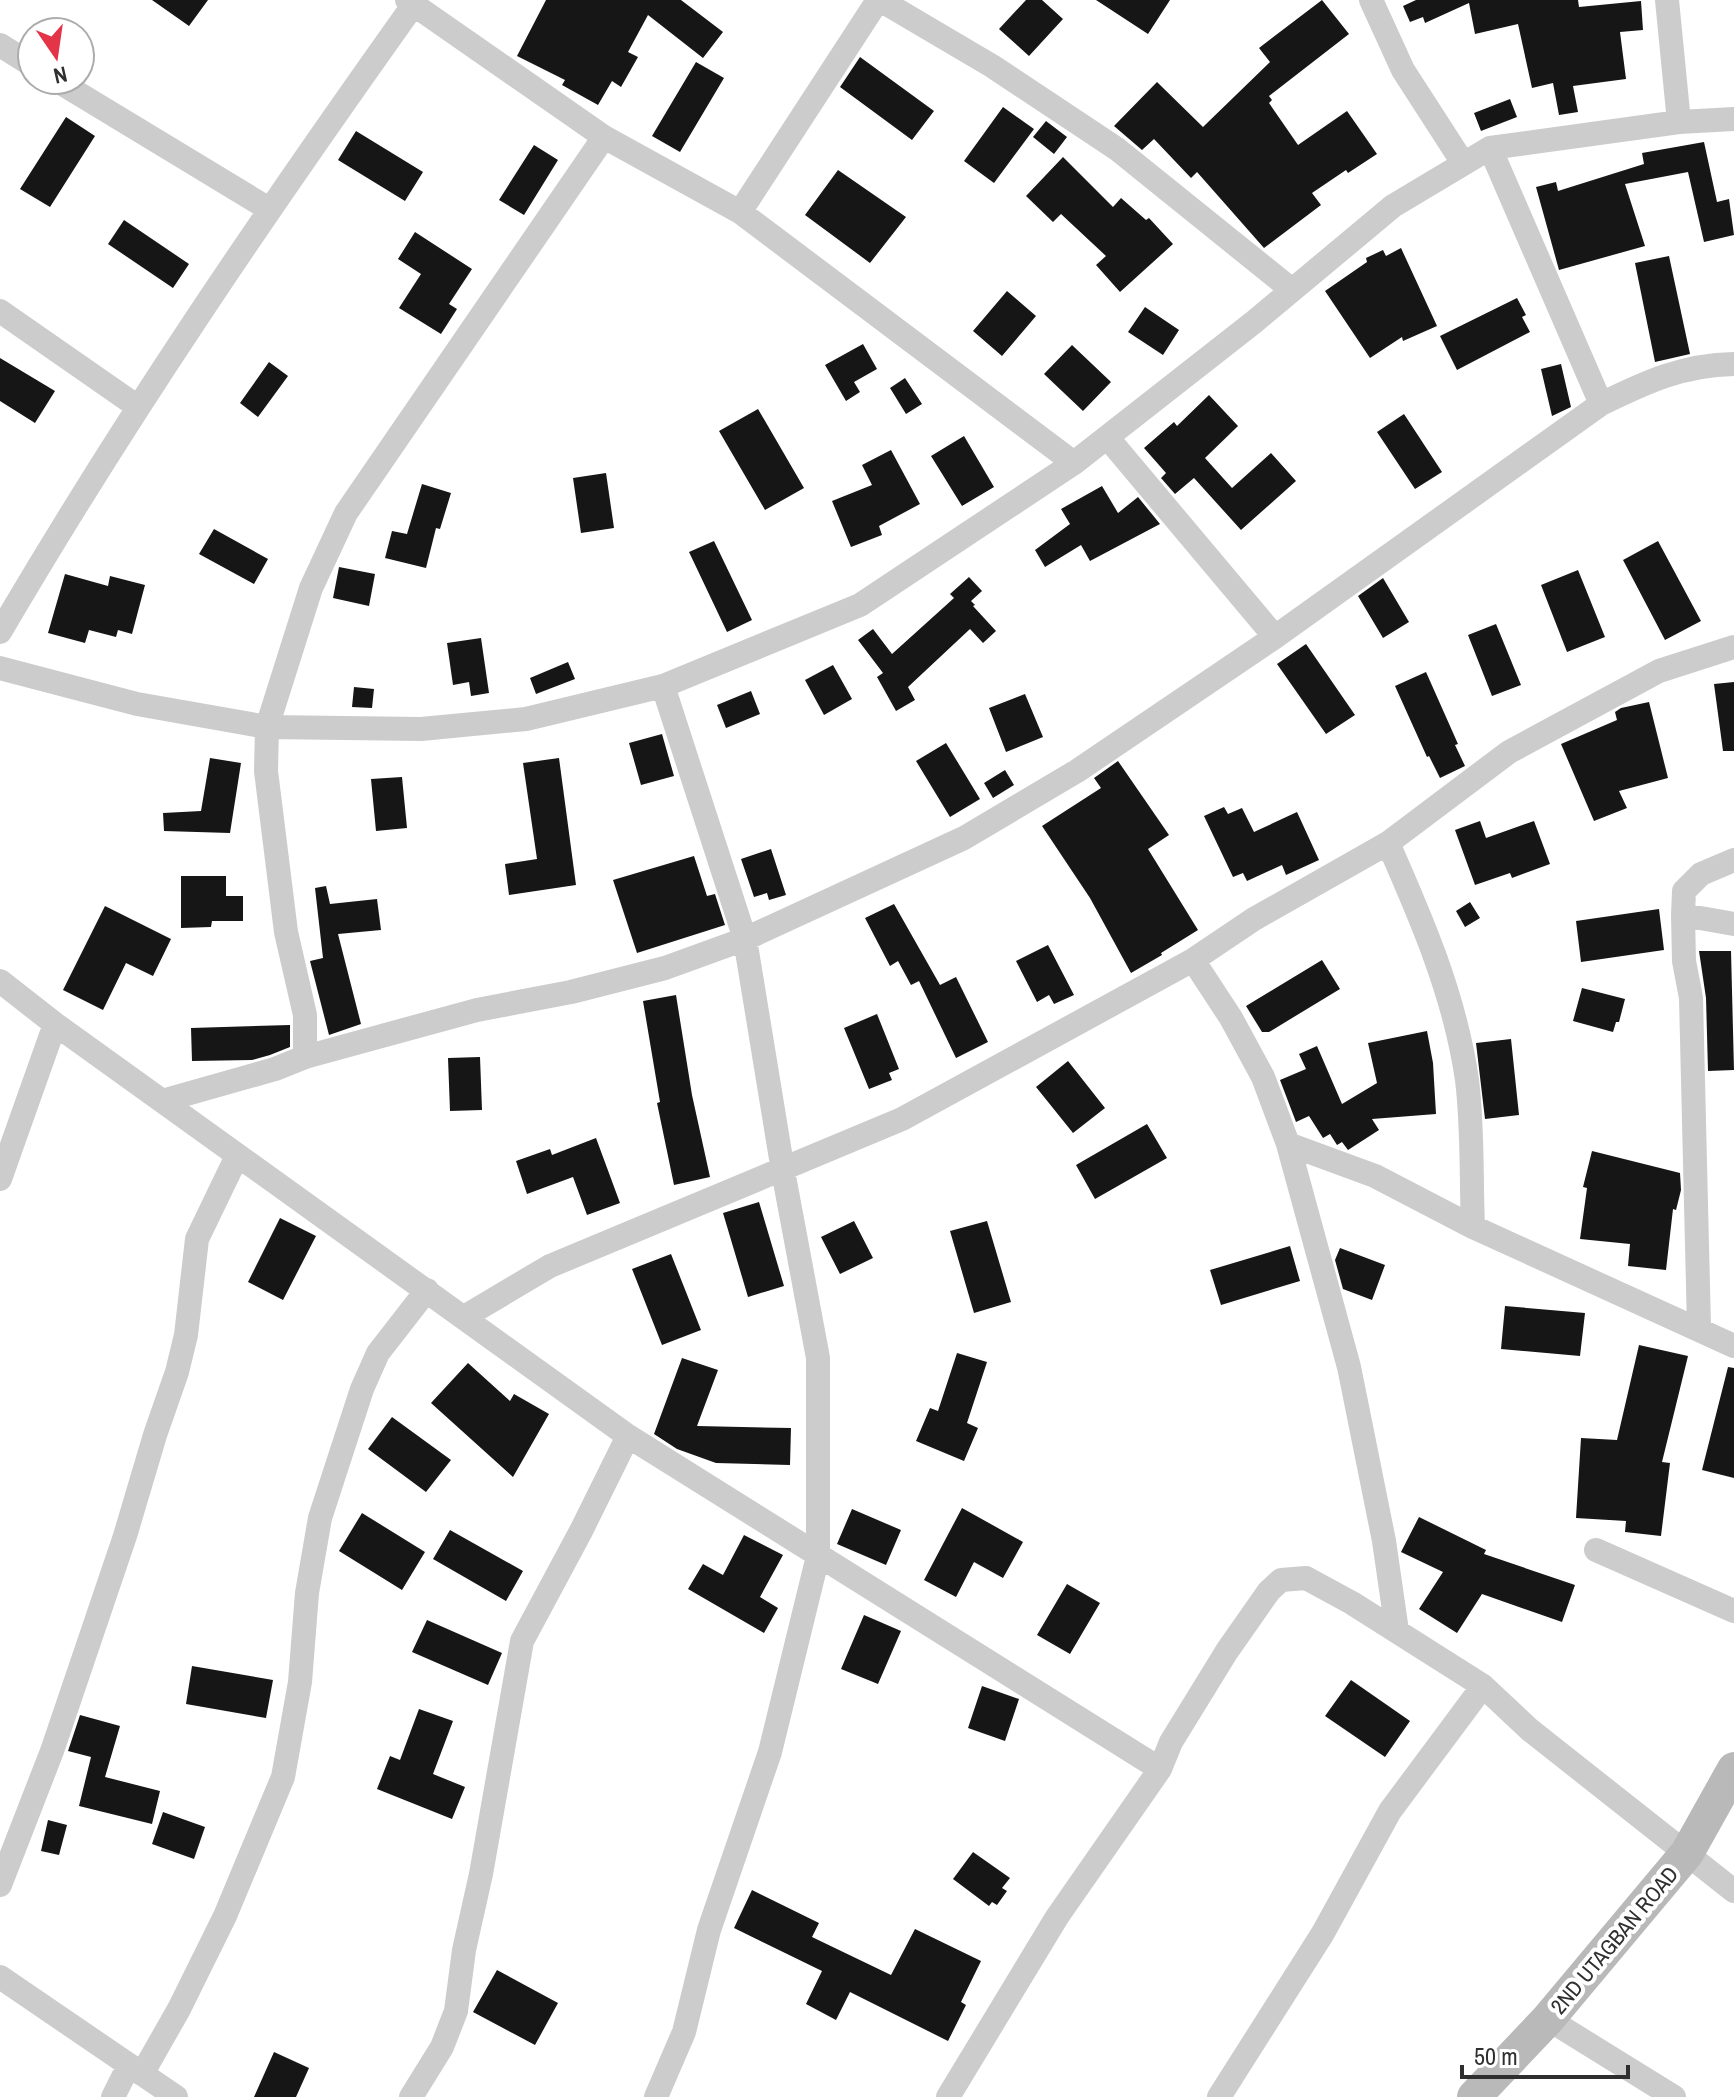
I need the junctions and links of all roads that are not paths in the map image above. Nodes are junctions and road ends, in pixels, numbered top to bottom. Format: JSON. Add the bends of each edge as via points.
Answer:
{"nodes":[{"id":1,"x":879,"y":0,"type":"edge"},
{"id":2,"x":1371,"y":0,"type":"edge"},
{"id":3,"x":1667,"y":0,"type":"edge"},
{"id":4,"x":410,"y":2,"type":"edge"},
{"id":5,"x":82,"y":96,"type":"edge"},
{"id":6,"x":1734,"y":119,"type":"edge"},
{"id":7,"x":1679,"y":122,"type":"junction"},
{"id":8,"x":604,"y":137,"type":"junction"},
{"id":9,"x":1490,"y":148,"type":"junction"},
{"id":10,"x":1463,"y":163,"type":"junction"},
{"id":11,"x":269,"y":209,"type":"junction"},
{"id":12,"x":740,"y":212,"type":"junction"},
{"id":13,"x":1292,"y":290,"type":"junction"},
{"id":14,"x":0,"y":311,"type":"edge"},
{"id":15,"x":1734,"y":364,"type":"edge"},
{"id":16,"x":1601,"y":404,"type":"junction"},
{"id":17,"x":138,"y":407,"type":"junction"},
{"id":18,"x":1107,"y":437,"type":"junction"},
{"id":19,"x":1074,"y":463,"type":"junction"},
{"id":20,"x":0,"y":632,"type":"edge"},
{"id":21,"x":1275,"y":637,"type":"junction"},
{"id":22,"x":1734,"y":647,"type":"edge"},
{"id":23,"x":0,"y":668,"type":"edge"},
{"id":24,"x":663,"y":686,"type":"junction"},
{"id":25,"x":267,"y":727,"type":"junction"},
{"id":26,"x":1388,"y":843,"type":"junction"},
{"id":27,"x":1734,"y":860,"type":"edge"},
{"id":28,"x":1683,"y":915,"type":"junction"},
{"id":29,"x":1734,"y":924,"type":"edge"},
{"id":30,"x":745,"y":939,"type":"junction"},
{"id":31,"x":1193,"y":960,"type":"junction"},
{"id":32,"x":0,"y":981,"type":"edge"},
{"id":33,"x":55,"y":1024,"type":"junction"},
{"id":34,"x":305,"y":1057,"type":"junction"},
{"id":35,"x":162,"y":1101,"type":"junction"},
{"id":36,"x":1288,"y":1144,"type":"junction"},
{"id":37,"x":237,"y":1156,"type":"junction"},
{"id":38,"x":783,"y":1171,"type":"junction"},
{"id":39,"x":0,"y":1179,"type":"edge"},
{"id":40,"x":1473,"y":1227,"type":"junction"},
{"id":41,"x":427,"y":1290,"type":"junction"},
{"id":42,"x":464,"y":1317,"type":"junction"},
{"id":43,"x":1699,"y":1327,"type":"junction"},
{"id":44,"x":1734,"y":1346,"type":"edge"},
{"id":45,"x":628,"y":1436,"type":"junction"},
{"id":46,"x":1596,"y":1550,"type":"dead end"},
{"id":47,"x":818,"y":1556,"type":"junction"},
{"id":48,"x":1734,"y":1611,"type":"edge"},
{"id":49,"x":1397,"y":1631,"type":"junction"},
{"id":50,"x":1483,"y":1686,"type":"junction"},
{"id":51,"x":1160,"y":1769,"type":"junction"},
{"id":52,"x":1734,"y":1769,"type":"edge"},
{"id":53,"x":1687,"y":1853,"type":"junction"},
{"id":54,"x":0,"y":1885,"type":"edge"},
{"id":55,"x":1734,"y":1891,"type":"edge"},
{"id":56,"x":0,"y":1977,"type":"edge"},
{"id":57,"x":1548,"y":2019,"type":"junction"},
{"id":58,"x":136,"y":2069,"type":"junction"},
{"id":59,"x":113,"y":2097,"type":"edge"},
{"id":60,"x":176,"y":2097,"type":"edge"},
{"id":61,"x":411,"y":2097,"type":"edge"},
{"id":62,"x":656,"y":2097,"type":"edge"},
{"id":63,"x":948,"y":2097,"type":"edge"},
{"id":64,"x":1219,"y":2097,"type":"edge"},
{"id":65,"x":1474,"y":2097,"type":"edge"},
{"id":66,"x":1674,"y":2097,"type":"edge"}],
"edges":[{"from":1,"to":12,"type":"street"},
{"from":1,"to":13,"type":"street","via":[[992,66],[1117,149]]},
{"from":2,"to":10,"type":"street","via":[[1403,70]]},
{"from":3,"to":7,"type":"street"},
{"from":4,"to":8,"type":"street"},
{"from":4,"to":11,"type":"street"},
{"from":5,"to":11,"type":"street"},
{"from":6,"to":7,"type":"street"},
{"from":7,"to":9,"type":"street"},
{"from":8,"to":12,"type":"street"},
{"from":8,"to":25,"type":"street","via":[[346,513],[311,588]]},
{"from":9,"to":10,"type":"street"},
{"from":9,"to":16,"type":"street"},
{"from":10,"to":13,"type":"street","via":[[1393,206]]},
{"from":11,"to":17,"type":"street"},
{"from":12,"to":19,"type":"street"},
{"from":13,"to":18,"type":"street"},
{"from":14,"to":17,"type":"street"},
{"from":15,"to":16,"type":"street","via":[[1652,379]]},
{"from":16,"to":21,"type":"street"},
{"from":17,"to":20,"type":"street"},
{"from":18,"to":19,"type":"street"},
{"from":18,"to":21,"type":"street"},
{"from":19,"to":24,"type":"street","via":[[860,605]]},
{"from":21,"to":30,"type":"street","via":[[1077,771],[964,838]]},
{"from":22,"to":26,"type":"street","via":[[1659,671],[1509,752]]},
{"from":23,"to":25,"type":"street","via":[[137,704]]},
{"from":24,"to":25,"type":"street","via":[[526,719],[421,729]]},
{"from":24,"to":30,"type":"street"},
{"from":25,"to":34,"type":"street","via":[[272,838],[305,1015]]},
{"from":26,"to":31,"type":"street"},
{"from":26,"to":40,"type":"street","via":[[1448,989],[1467,1082]]},
{"from":27,"to":28,"type":"street","via":[[1701,874],[1684,891]]},
{"from":28,"to":29,"type":"street"},
{"from":28,"to":43,"type":"street","via":[[1691,998]]},
{"from":30,"to":34,"type":"street","via":[[665,968],[477,1010]]},
{"from":30,"to":38,"type":"street"},
{"from":31,"to":36,"type":"street","via":[[1263,1077]]},
{"from":31,"to":38,"type":"street","via":[[902,1119]]},
{"from":32,"to":33,"type":"street"},
{"from":33,"to":35,"type":"street"},
{"from":33,"to":39,"type":"street"},
{"from":34,"to":35,"type":"street"},
{"from":35,"to":37,"type":"street"},
{"from":36,"to":40,"type":"street","via":[[1375,1176]]},
{"from":36,"to":49,"type":"street","via":[[1349,1367]]},
{"from":37,"to":41,"type":"street"},
{"from":37,"to":54,"type":"street","via":[[197,1239],[177,1372],[52,1751]]},
{"from":38,"to":42,"type":"street","via":[[550,1266]]},
{"from":38,"to":47,"type":"street","via":[[818,1358]]},
{"from":40,"to":43,"type":"street"},
{"from":41,"to":42,"type":"street"},
{"from":41,"to":58,"type":"street","via":[[378,1353],[320,1518],[283,1777],[179,2009]]},
{"from":42,"to":45,"type":"street"},
{"from":43,"to":44,"type":"street"},
{"from":45,"to":47,"type":"street"},
{"from":45,"to":61,"type":"street","via":[[522,1641],[456,2011],[442,2047]]},
{"from":46,"to":48,"type":"street"},
{"from":47,"to":51,"type":"street"},
{"from":47,"to":62,"type":"street","via":[[770,1752],[709,1930],[684,2032]]},
{"from":49,"to":50,"type":"street"},
{"from":49,"to":51,"type":"street","via":[[1306,1578],[1281,1580],[1227,1651]]},
{"from":50,"to":53,"type":"street","via":[[1530,1730]]},
{"from":50,"to":64,"type":"street","via":[[1390,1811],[1323,1933]]},
{"from":51,"to":63,"type":"street","via":[[1057,1917]]},
{"from":52,"to":53,"type":"street","name":"2ND UTAGBAN ROAD"},
{"from":53,"to":55,"type":"street"},
{"from":53,"to":57,"type":"street","name":"2ND UTAGBAN ROAD"},
{"from":56,"to":58,"type":"street"},
{"from":57,"to":65,"type":"street","name":"2ND UTAGBAN ROAD"},
{"from":57,"to":66,"type":"street"},
{"from":58,"to":59,"type":"street"},
{"from":58,"to":60,"type":"street"}]}
